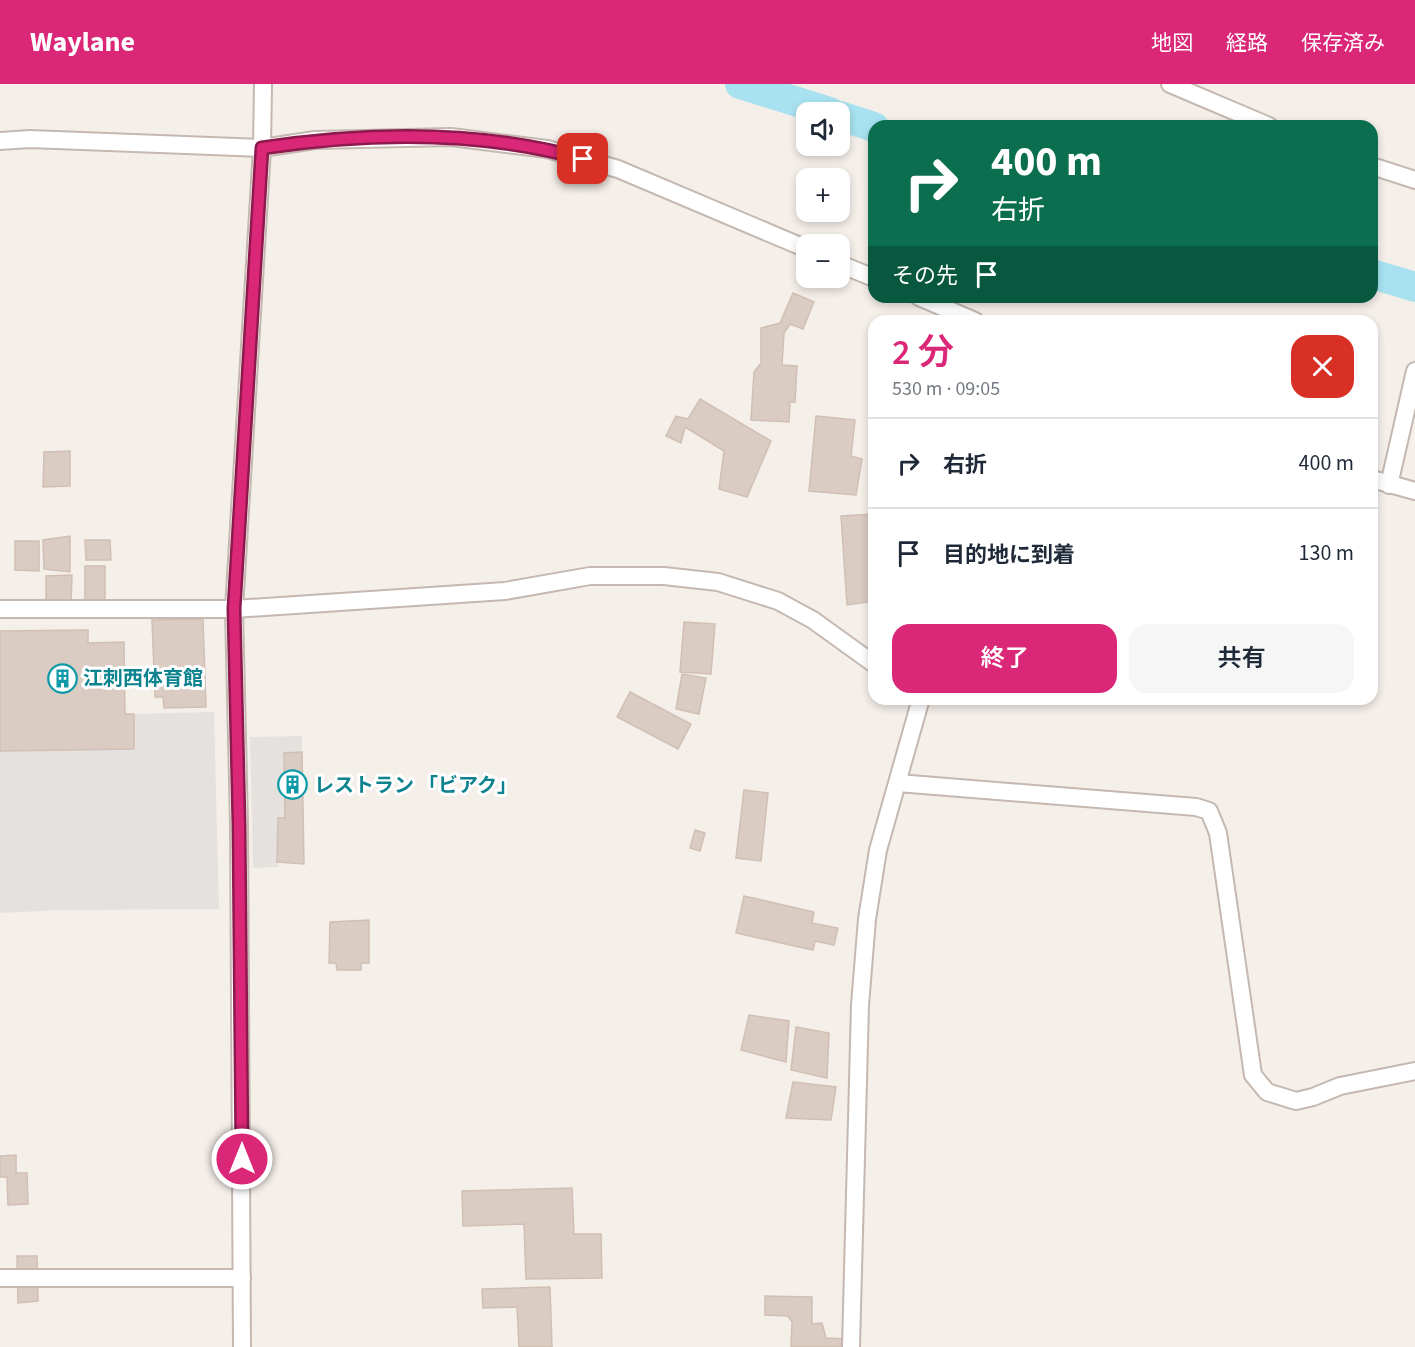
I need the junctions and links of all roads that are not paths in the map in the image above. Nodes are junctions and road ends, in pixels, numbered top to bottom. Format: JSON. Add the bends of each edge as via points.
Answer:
{"nodes":[{"id":1,"x":263,"y":84,"type":"edge"},
{"id":2,"x":1170,"y":84,"type":"edge"},
{"id":3,"x":1255,"y":120,"type":"edge"},
{"id":4,"x":263,"y":140,"type":"junction"},
{"id":5,"x":0,"y":141,"type":"edge"},
{"id":6,"x":1378,"y":168,"type":"edge"},
{"id":7,"x":1415,"y":180,"type":"edge"},
{"id":8,"x":796,"y":244,"type":"edge"},
{"id":9,"x":850,"y":268,"type":"edge"},
{"id":10,"x":868,"y":276,"type":"edge"},
{"id":11,"x":933,"y":303,"type":"edge"},
{"id":12,"x":961,"y":315,"type":"edge"},
{"id":13,"x":1415,"y":371,"type":"edge"},
{"id":14,"x":1378,"y":481,"type":"edge"},
{"id":15,"x":1389,"y":485,"type":"junction"},
{"id":16,"x":1415,"y":491,"type":"edge"},
{"id":17,"x":0,"y":609,"type":"edge"},
{"id":18,"x":234,"y":609,"type":"junction"},
{"id":19,"x":868,"y":660,"type":"edge"},
{"id":20,"x":919,"y":705,"type":"edge"},
{"id":21,"x":898,"y":783,"type":"junction"},
{"id":22,"x":1415,"y":1071,"type":"edge"},
{"id":23,"x":0,"y":1278,"type":"edge"},
{"id":24,"x":242,"y":1278,"type":"junction"},
{"id":25,"x":242,"y":1347,"type":"edge"},
{"id":26,"x":851,"y":1347,"type":"edge"}],
"edges":[{"from":1,"to":4,"type":"street"},
{"from":2,"to":3,"type":"street"},
{"from":4,"to":5,"type":"street"},
{"from":4,"to":8,"type":"street","via":[[452,136],[547,149],[618,169]]},
{"from":4,"to":18,"type":"street"},
{"from":6,"to":7,"type":"street"},
{"from":9,"to":10,"type":"street"},
{"from":11,"to":12,"type":"street"},
{"from":13,"to":15,"type":"street"},
{"from":14,"to":15,"type":"street"},
{"from":15,"to":16,"type":"street"},
{"from":17,"to":18,"type":"street"},
{"from":18,"to":19,"type":"street","via":[[505,591],[590,576],[664,576],[718,582],[778,602],[813,620]]},
{"from":18,"to":24,"type":"street"},
{"from":20,"to":21,"type":"street"},
{"from":21,"to":22,"type":"street","via":[[1209,811],[1218,833],[1253,1075],[1267,1092],[1296,1101],[1340,1086]]},
{"from":21,"to":26,"type":"street","via":[[878,850],[867,919],[860,1005]]},
{"from":23,"to":24,"type":"street"},
{"from":24,"to":25,"type":"street"}]}
